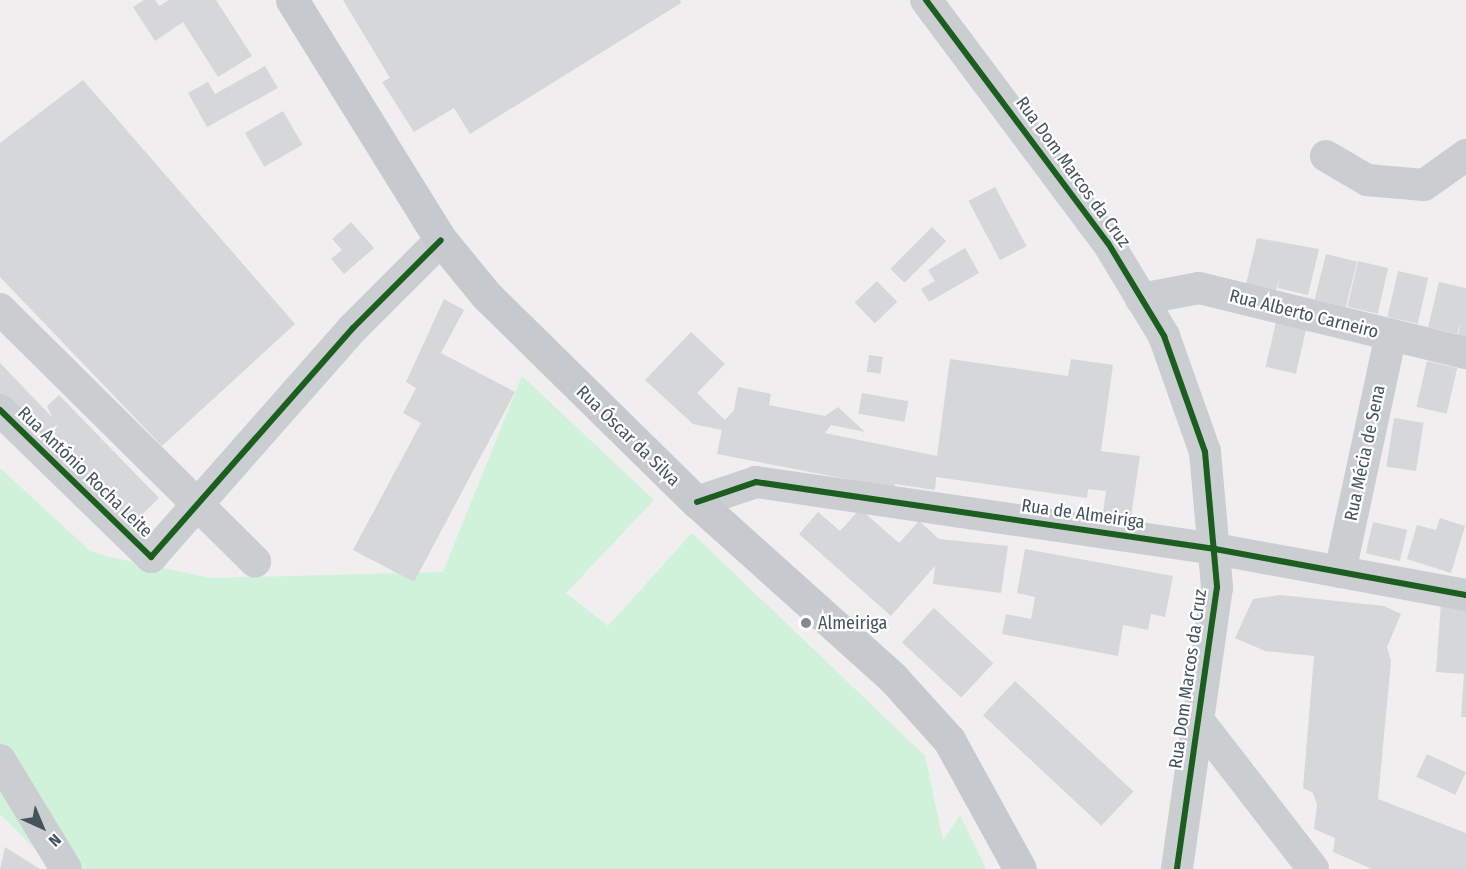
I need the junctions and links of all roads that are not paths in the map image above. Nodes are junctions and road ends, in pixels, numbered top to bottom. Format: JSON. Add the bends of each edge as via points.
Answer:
{"nodes":[{"id":1,"x":292,"y":0,"type":"edge"},
{"id":2,"x":926,"y":0,"type":"edge"},
{"id":3,"x":1466,"y":155,"type":"edge"},
{"id":4,"x":1326,"y":156,"type":"dead end"},
{"id":5,"x":441,"y":240,"type":"junction"},
{"id":6,"x":1141,"y":299,"type":"junction"},
{"id":7,"x":0,"y":309,"type":"edge"},
{"id":8,"x":1390,"y":334,"type":"junction"},
{"id":9,"x":1466,"y":353,"type":"edge"},
{"id":10,"x":0,"y":410,"type":"edge"},
{"id":11,"x":697,"y":502,"type":"junction"},
{"id":12,"x":197,"y":504,"type":"junction"},
{"id":13,"x":1215,"y":549,"type":"junction"},
{"id":14,"x":255,"y":561,"type":"dead end"},
{"id":15,"x":1340,"y":572,"type":"junction"},
{"id":16,"x":1466,"y":595,"type":"edge"},
{"id":17,"x":1198,"y":720,"type":"junction"},
{"id":18,"x":0,"y":760,"type":"edge"},
{"id":19,"x":66,"y":869,"type":"edge"},
{"id":20,"x":1020,"y":869,"type":"edge"},
{"id":21,"x":1177,"y":869,"type":"edge"},
{"id":22,"x":1313,"y":869,"type":"edge"}],
"edges":[{"from":1,"to":5,"type":"main road","name":"Rua Óscar da Silva"},
{"from":2,"to":6,"type":"street","name":"Rua Dom Marcos da Cruz","via":[[1108,243]]},
{"from":3,"to":4,"type":"street","via":[[1424,185],[1367,180]]},
{"from":5,"to":11,"type":"main road","name":"Rua Óscar da Silva","via":[[531,341]]},
{"from":5,"to":12,"type":"street","via":[[353,328]]},
{"from":6,"to":8,"type":"street","name":"Rua Alberto Carneiro","via":[[1199,288]]},
{"from":6,"to":13,"type":"street","name":"Rua Dom Marcos da Cruz","via":[[1164,336],[1205,452]]},
{"from":7,"to":12,"type":"street"},
{"from":8,"to":9,"type":"street","name":"Rua Alberto Carneiro"},
{"from":8,"to":15,"type":"street","name":"Rua Mécia de Sena"},
{"from":10,"to":12,"type":"street","name":"Rua António Rocha Leite","via":[[151,557]]},
{"from":11,"to":13,"type":"street","name":"Rua de Almeiriga","via":[[756,482]]},
{"from":11,"to":20,"type":"main road","name":"Rua Óscar da Silva","via":[[893,678],[950,740]]},
{"from":12,"to":14,"type":"street"},
{"from":13,"to":15,"type":"street","name":"Rua de Almeiriga"},
{"from":13,"to":17,"type":"street","name":"Rua Dom Marcos da Cruz","via":[[1217,587]]},
{"from":15,"to":16,"type":"street","name":"Rua de Almeiriga"},
{"from":17,"to":21,"type":"street","name":"Rua Dom Marcos da Cruz"},
{"from":17,"to":22,"type":"street"},
{"from":18,"to":19,"type":"street"}]}
